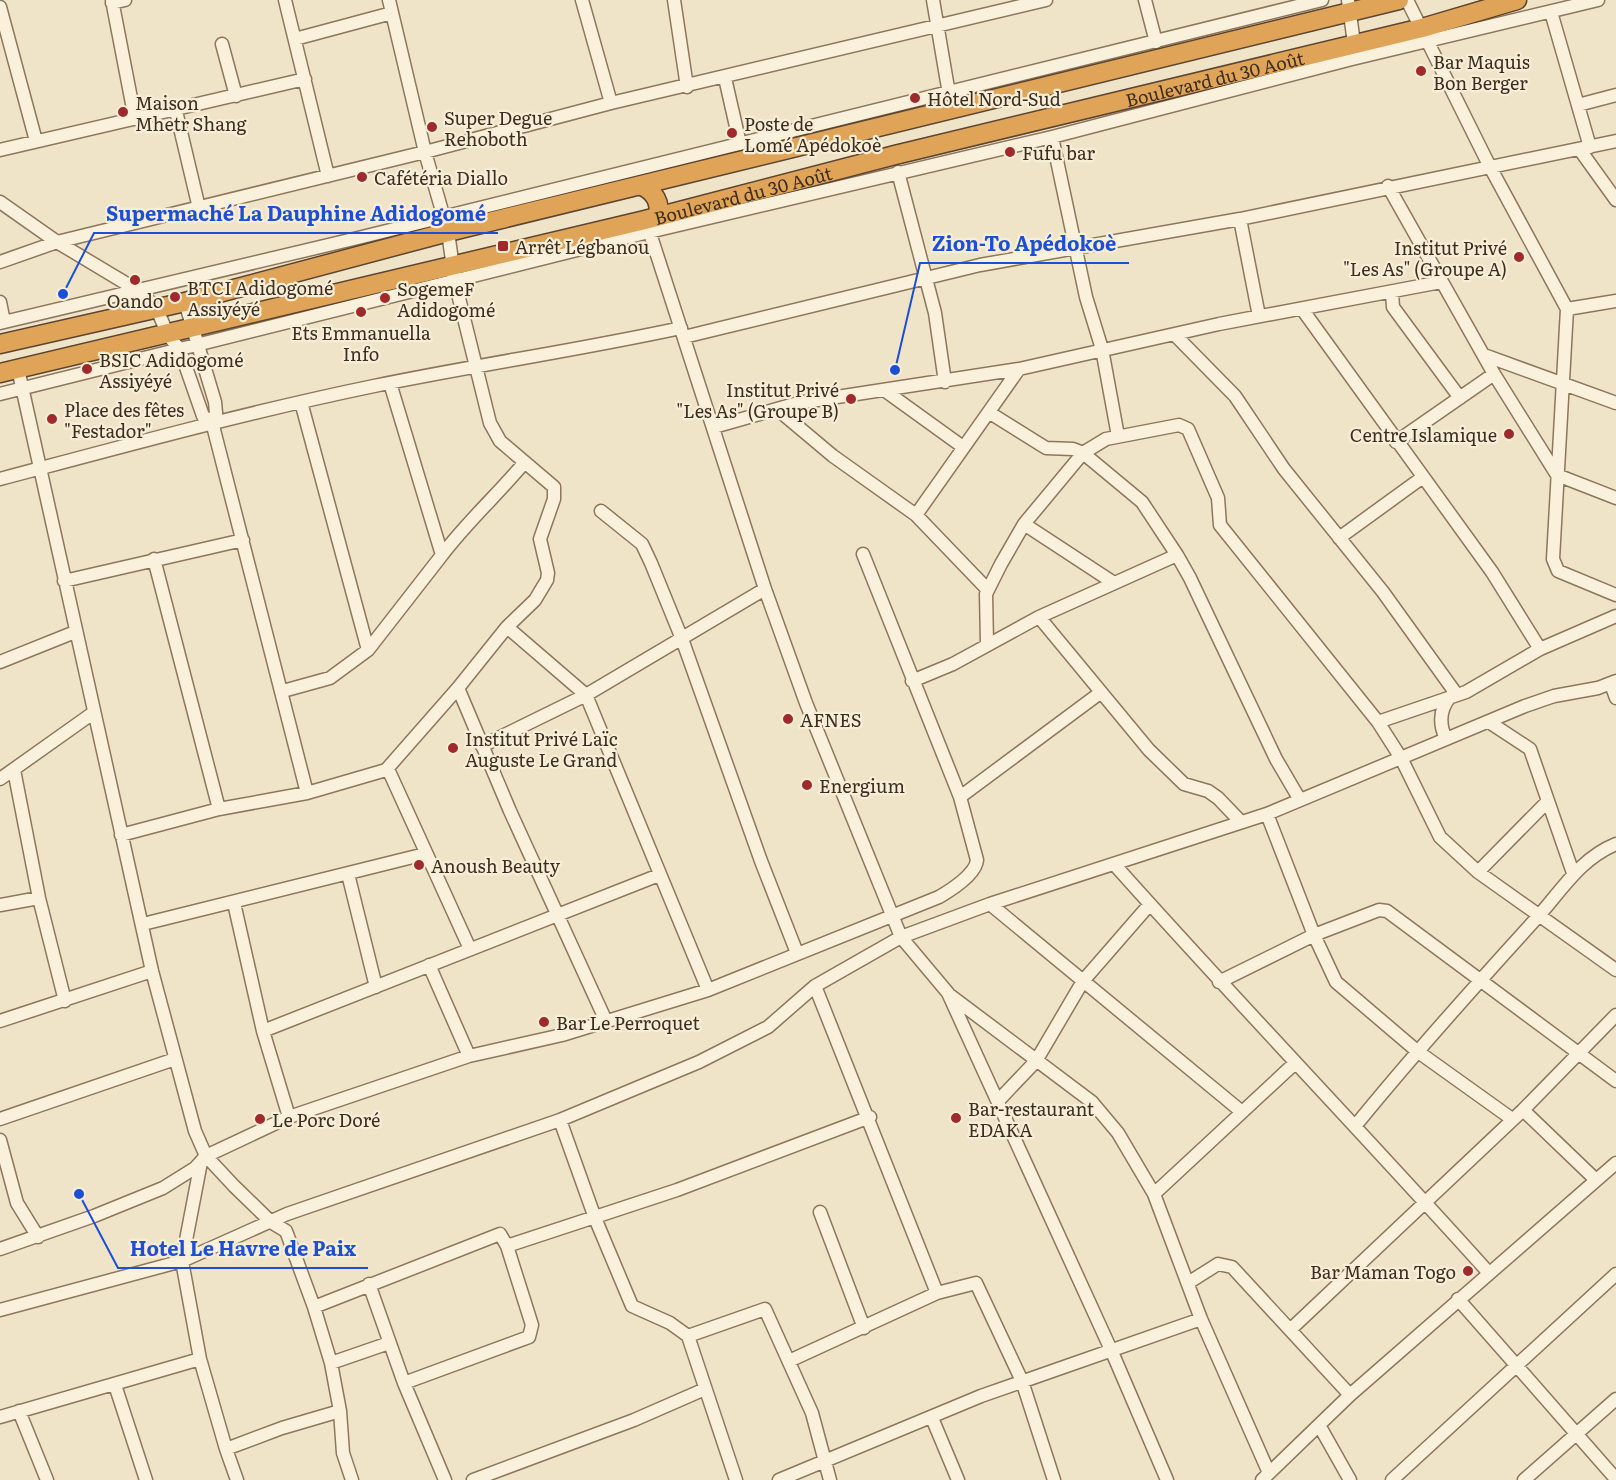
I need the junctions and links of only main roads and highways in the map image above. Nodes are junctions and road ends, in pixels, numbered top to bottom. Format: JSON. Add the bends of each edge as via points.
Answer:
{"nodes":[{"id":1,"x":1399,"y":0,"type":"edge"},
{"id":2,"x":1517,"y":0,"type":"edge"},
{"id":3,"x":1348,"y":6,"type":"edge"},
{"id":4,"x":634,"y":188,"type":"junction"},
{"id":5,"x":646,"y":223,"type":"junction"},
{"id":6,"x":8,"y":342,"type":"edge"},
{"id":7,"x":13,"y":370,"type":"edge"}],
"edges":[{"from":1,"to":3,"type":"highway","name":"Boulevard du 30 Août"},
{"from":2,"to":5,"type":"highway","name":"Boulevard du 30 Août","via":[[1425,35]]},
{"from":3,"to":4,"type":"highway","name":"Boulevard du 30 Août"},
{"from":4,"to":5,"type":"highway","via":[[622,198],[623,205]]},
{"from":4,"to":5,"type":"highway","via":[[651,191],[655,197],[659,212]]},
{"from":4,"to":6,"type":"highway","name":"Boulevard du 30 Août","via":[[446,225],[185,302]]},
{"from":5,"to":7,"type":"highway","name":"Boulevard du 30 Août","via":[[195,337],[168,335]]},
{"from":6,"to":7,"type":"highway","via":[[24,344],[29,353],[29,362]]}]}
